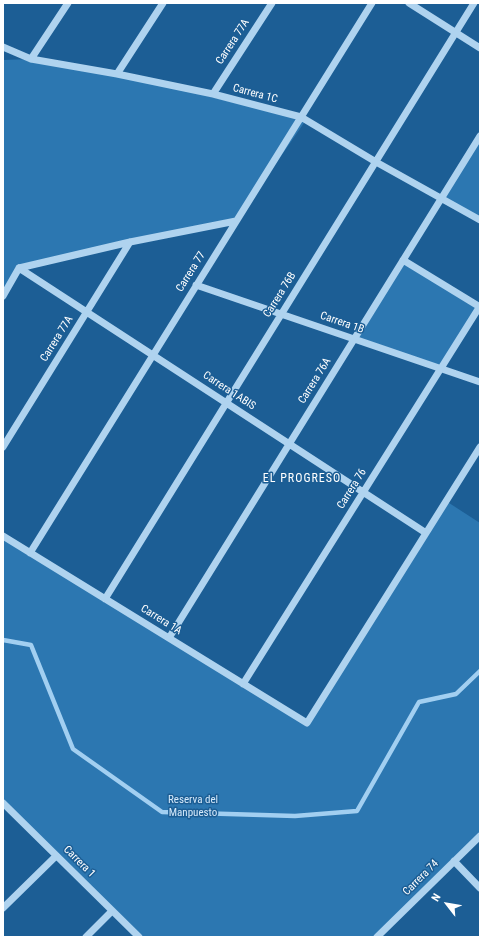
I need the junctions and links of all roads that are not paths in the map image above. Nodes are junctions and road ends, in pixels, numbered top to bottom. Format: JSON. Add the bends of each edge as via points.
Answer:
{"nodes":[{"id":1,"x":68,"y":3,"type":"edge"},
{"id":2,"x":163,"y":3,"type":"edge"},
{"id":3,"x":272,"y":3,"type":"edge"},
{"id":4,"x":372,"y":3,"type":"edge"},
{"id":5,"x":409,"y":3,"type":"edge"},
{"id":6,"x":474,"y":3,"type":"edge"},
{"id":7,"x":456,"y":33,"type":"junction"},
{"id":8,"x":3,"y":46,"type":"edge"},
{"id":9,"x":480,"y":48,"type":"edge"},
{"id":10,"x":31,"y":59,"type":"junction"},
{"id":11,"x":117,"y":74,"type":"junction"},
{"id":12,"x":213,"y":94,"type":"junction"},
{"id":13,"x":301,"y":117,"type":"junction"},
{"id":14,"x":480,"y":136,"type":"edge"},
{"id":15,"x":376,"y":162,"type":"junction"},
{"id":16,"x":441,"y":199,"type":"junction"},
{"id":17,"x":480,"y":220,"type":"edge"},
{"id":18,"x":236,"y":221,"type":"junction"},
{"id":19,"x":130,"y":242,"type":"junction"},
{"id":20,"x":403,"y":260,"type":"junction"},
{"id":21,"x":19,"y":268,"type":"junction"},
{"id":22,"x":196,"y":285,"type":"junction"},
{"id":23,"x":3,"y":296,"type":"edge"},
{"id":24,"x":480,"y":306,"type":"edge"},
{"id":25,"x":87,"y":312,"type":"junction"},
{"id":26,"x":281,"y":314,"type":"junction"},
{"id":27,"x":354,"y":339,"type":"junction"},
{"id":28,"x":153,"y":355,"type":"junction"},
{"id":29,"x":441,"y":369,"type":"junction"},
{"id":30,"x":480,"y":382,"type":"edge"},
{"id":31,"x":226,"y":403,"type":"junction"},
{"id":32,"x":290,"y":444,"type":"junction"},
{"id":33,"x":3,"y":447,"type":"edge"},
{"id":34,"x":480,"y":447,"type":"edge"},
{"id":35,"x":363,"y":492,"type":"junction"},
{"id":36,"x":426,"y":533,"type":"junction"},
{"id":37,"x":3,"y":536,"type":"edge"},
{"id":38,"x":30,"y":553,"type":"junction"},
{"id":39,"x":105,"y":599,"type":"junction"},
{"id":40,"x":169,"y":638,"type":"junction"},
{"id":41,"x":243,"y":684,"type":"junction"},
{"id":42,"x":3,"y":803,"type":"edge"},
{"id":43,"x":480,"y":836,"type":"edge"},
{"id":44,"x":56,"y":856,"type":"junction"},
{"id":45,"x":454,"y":861,"type":"junction"},
{"id":46,"x":480,"y":888,"type":"edge"},
{"id":47,"x":3,"y":908,"type":"edge"},
{"id":48,"x":112,"y":911,"type":"junction"},
{"id":49,"x":86,"y":937,"type":"edge"},
{"id":50,"x":139,"y":937,"type":"edge"},
{"id":51,"x":378,"y":937,"type":"edge"}],
"edges":[{"from":1,"to":10,"type":"street"},
{"from":2,"to":11,"type":"street"},
{"from":3,"to":12,"type":"street","name":"Carrera 77A"},
{"from":4,"to":13,"type":"street","name":"Carrera 77"},
{"from":5,"to":7,"type":"street"},
{"from":6,"to":7,"type":"street","name":"Carrera 76B"},
{"from":7,"to":9,"type":"street"},
{"from":7,"to":15,"type":"street","name":"Carrera 76B"},
{"from":8,"to":10,"type":"street","name":"Carrera 1C"},
{"from":10,"to":11,"type":"street","name":"Carrera 1C"},
{"from":11,"to":12,"type":"street","name":"Carrera 1C"},
{"from":12,"to":13,"type":"street","name":"Carrera 1C"},
{"from":13,"to":15,"type":"street","name":"Carrera 1C"},
{"from":13,"to":18,"type":"street","name":"Carrera 77"},
{"from":14,"to":16,"type":"street","name":"Carrera 76A"},
{"from":15,"to":16,"type":"street","name":"Carrera 1C"},
{"from":15,"to":26,"type":"street","name":"Carrera 76B"},
{"from":16,"to":17,"type":"street","name":"Carrera 1C"},
{"from":16,"to":20,"type":"street","name":"Carrera 76A"},
{"from":18,"to":19,"type":"street"},
{"from":18,"to":22,"type":"street","name":"Carrera 77"},
{"from":19,"to":21,"type":"street"},
{"from":19,"to":25,"type":"street","name":"Carrera 77A"},
{"from":20,"to":24,"type":"street"},
{"from":20,"to":27,"type":"street","name":"Carrera 76A"},
{"from":21,"to":23,"type":"street"},
{"from":21,"to":25,"type":"street","name":"Carrera 1ABIS"},
{"from":22,"to":26,"type":"street","name":"Carrera 1B"},
{"from":22,"to":28,"type":"street","name":"Carrera 77"},
{"from":24,"to":29,"type":"street","name":"Carrera 76"},
{"from":25,"to":28,"type":"street","name":"Carrera 1ABIS"},
{"from":25,"to":33,"type":"street","name":"Carrera 77A"},
{"from":26,"to":27,"type":"street","name":"Carrera 1B"},
{"from":26,"to":31,"type":"street","name":"Carrera 76B"},
{"from":27,"to":29,"type":"street","name":"Carrera 1B"},
{"from":27,"to":32,"type":"street","name":"Carrera 76A"},
{"from":28,"to":31,"type":"street","name":"Carrera 1ABIS"},
{"from":28,"to":38,"type":"street","name":"Carrera 77"},
{"from":29,"to":30,"type":"street","name":"Carrera 1B"},
{"from":29,"to":35,"type":"street","name":"Carrera 76"},
{"from":31,"to":32,"type":"street","name":"Carrera 1ABIS"},
{"from":31,"to":39,"type":"street","name":"Carrera 76B"},
{"from":32,"to":35,"type":"street","name":"Carrera 1ABIS"},
{"from":32,"to":40,"type":"street","name":"Carrera 76A"},
{"from":34,"to":36,"type":"street"},
{"from":35,"to":36,"type":"street","name":"Carrera 1ABIS"},
{"from":35,"to":41,"type":"street","name":"Carrera 76"},
{"from":36,"to":41,"type":"street","name":"Carrera 1A","via":[[307,723]]},
{"from":37,"to":38,"type":"street","name":"Carrera 1A"},
{"from":38,"to":39,"type":"street","name":"Carrera 1A"},
{"from":39,"to":40,"type":"street","name":"Carrera 1A"},
{"from":40,"to":41,"type":"street","name":"Carrera 1A"},
{"from":42,"to":44,"type":"street","name":"Carrera 1"},
{"from":43,"to":45,"type":"street","name":"Carrera 74"},
{"from":44,"to":47,"type":"street"},
{"from":44,"to":48,"type":"street","name":"Carrera 1"},
{"from":45,"to":46,"type":"street"},
{"from":45,"to":51,"type":"street","name":"Carrera 74"},
{"from":48,"to":49,"type":"street"},
{"from":48,"to":50,"type":"street","name":"Carrera 1"}]}
